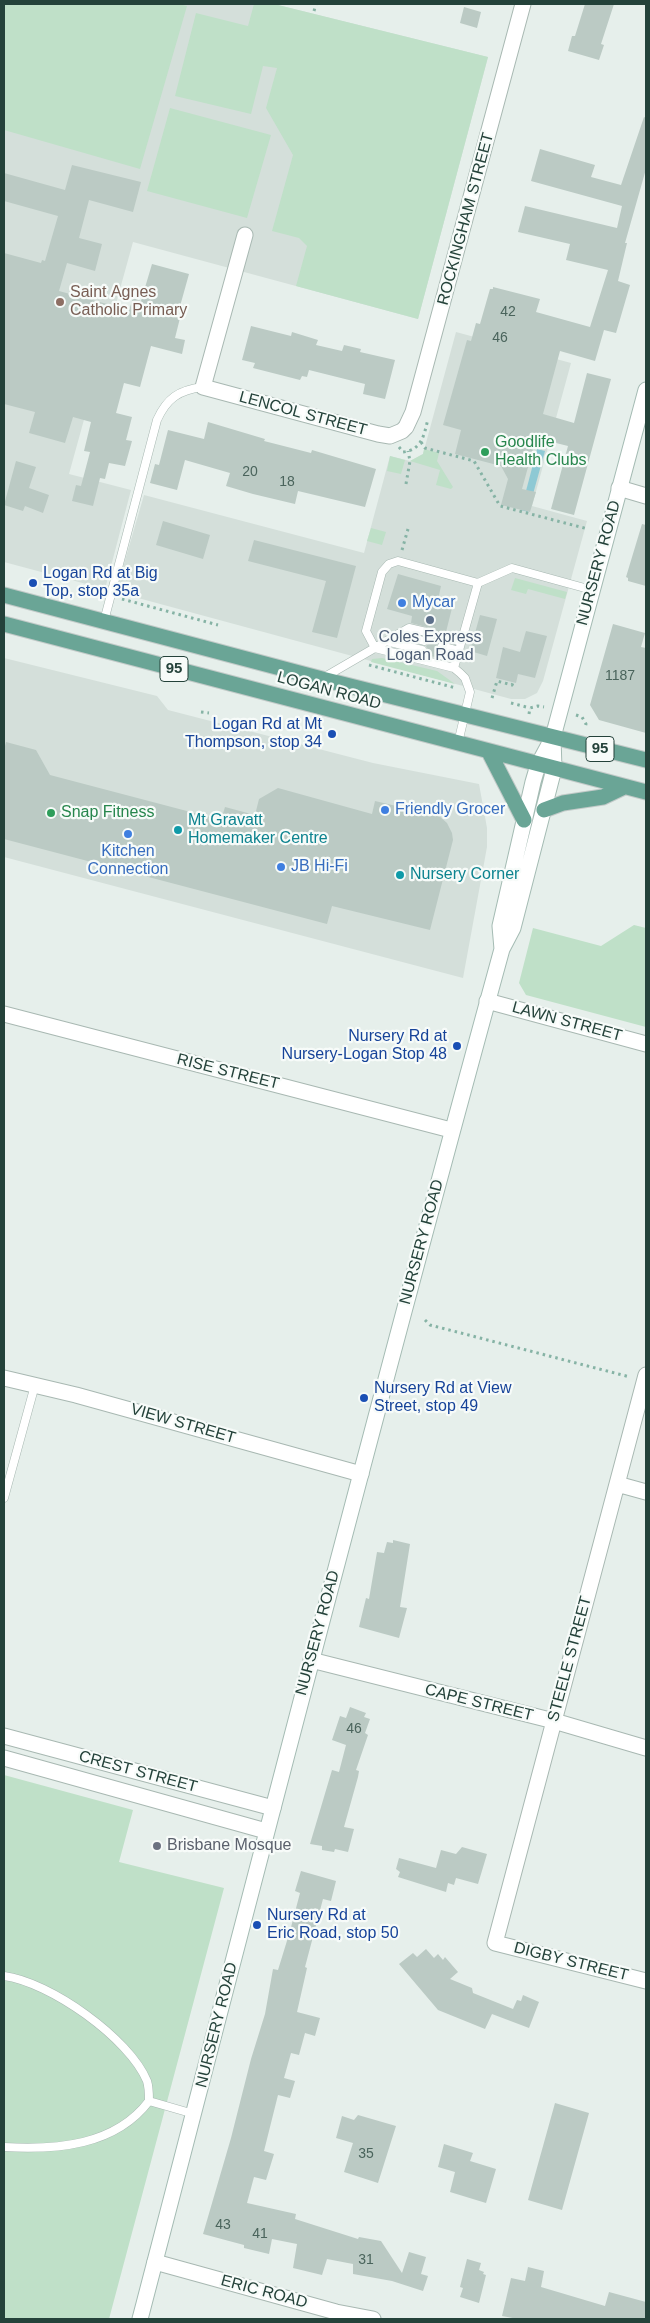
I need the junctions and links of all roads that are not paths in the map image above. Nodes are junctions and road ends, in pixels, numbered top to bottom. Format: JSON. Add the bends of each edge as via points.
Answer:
{"nodes":[{"id":1,"x":522,"y":4,"type":"edge"},
{"id":2,"x":245,"y":236,"type":"dead end"},
{"id":3,"x":204,"y":387,"type":"junction"},
{"id":4,"x":646,"y":390,"type":"edge"},
{"id":5,"x":402,"y":431,"type":"joint"},
{"id":6,"x":620,"y":488,"type":"junction"},
{"id":7,"x":646,"y":496,"type":"edge"},
{"id":8,"x":478,"y":583,"type":"junction"},
{"id":9,"x":592,"y":590,"type":"junction"},
{"id":10,"x":4,"y":595,"type":"edge"},
{"id":11,"x":104,"y":621,"type":"junction"},
{"id":12,"x":4,"y":624,"type":"edge"},
{"id":13,"x":426,"y":632,"type":"dead end"},
{"id":14,"x":398,"y":634,"type":"junction"},
{"id":15,"x":444,"y":637,"type":"dead end"},
{"id":16,"x":386,"y":641,"type":"junction"},
{"id":17,"x":424,"y":642,"type":"dead end"},
{"id":18,"x":461,"y":642,"type":"junction"},
{"id":19,"x":442,"y":646,"type":"dead end"},
{"id":20,"x":375,"y":648,"type":"junction"},
{"id":21,"x":422,"y":650,"type":"dead end"},
{"id":22,"x":459,"y":651,"type":"junction"},
{"id":23,"x":440,"y":655,"type":"dead end"},
{"id":24,"x":456,"y":660,"type":"junction"},
{"id":25,"x":454,"y":668,"type":"junction"},
{"id":26,"x":322,"y":679,"type":"junction"},
{"id":27,"x":464,"y":715,"type":"junction"},
{"id":28,"x":553,"y":737,"type":"junction"},
{"id":29,"x":458,"y":743,"type":"junction"},
{"id":30,"x":489,"y":752,"type":"junction"},
{"id":31,"x":646,"y":760,"type":"edge"},
{"id":32,"x":538,"y":765,"type":"junction"},
{"id":33,"x":554,"y":768,"type":"junction"},
{"id":34,"x":624,"y":787,"type":"junction"},
{"id":35,"x":646,"y":792,"type":"edge"},
{"id":36,"x":544,"y":810,"type":"junction"},
{"id":37,"x":524,"y":820,"type":"junction"},
{"id":38,"x":502,"y":949,"type":"junction"},
{"id":39,"x":487,"y":1001,"type":"junction"},
{"id":40,"x":4,"y":1014,"type":"edge"},
{"id":41,"x":646,"y":1044,"type":"edge"},
{"id":42,"x":452,"y":1130,"type":"junction"},
{"id":43,"x":4,"y":1378,"type":"edge"},
{"id":44,"x":646,"y":1378,"type":"edge"},
{"id":45,"x":35,"y":1385,"type":"junction"},
{"id":46,"x":361,"y":1474,"type":"junction"},
{"id":47,"x":617,"y":1484,"type":"junction"},
{"id":48,"x":646,"y":1492,"type":"edge"},
{"id":49,"x":4,"y":1498,"type":"edge"},
{"id":50,"x":311,"y":1660,"type":"junction"},
{"id":51,"x":554,"y":1721,"type":"junction"},
{"id":52,"x":4,"y":1736,"type":"edge"},
{"id":53,"x":646,"y":1748,"type":"edge"},
{"id":54,"x":4,"y":1758,"type":"edge"},
{"id":55,"x":273,"y":1808,"type":"junction"},
{"id":56,"x":266,"y":1831,"type":"junction"},
{"id":57,"x":495,"y":1943,"type":"joint"},
{"id":58,"x":4,"y":1976,"type":"edge"},
{"id":59,"x":646,"y":1981,"type":"edge"},
{"id":60,"x":149,"y":2101,"type":"junction"},
{"id":61,"x":194,"y":2114,"type":"junction"},
{"id":62,"x":4,"y":2147,"type":"edge"},
{"id":63,"x":155,"y":2262,"type":"junction"},
{"id":64,"x":140,"y":2319,"type":"edge"},
{"id":65,"x":373,"y":2319,"type":"edge"}],
"edges":[{"from":1,"to":5,"type":"street","name":"ROCKINGHAM STREET","via":[[438,327],[414,412]]},
{"from":2,"to":3,"type":"street"},
{"from":3,"to":5,"type":"street","name":"LENCOL STREET","via":[[378,434],[390,436]]},
{"from":3,"to":11,"type":"lane","via":[[176,395],[161,412]]},
{"from":4,"to":6,"type":"street","name":"NURSERY ROAD"},
{"from":6,"to":7,"type":"street"},
{"from":6,"to":9,"type":"street","name":"NURSERY ROAD"},
{"from":8,"to":9,"type":"lane","via":[[512,568]]},
{"from":8,"to":18,"type":"lane"},
{"from":8,"to":20,"type":"lane","via":[[398,561],[389,564],[382,572],[366,631]]},
{"from":9,"to":28,"type":"street","name":"NURSERY ROAD"},
{"from":10,"to":11,"type":"main road","name":"LOGAN ROAD","number":"95"},
{"from":11,"to":26,"type":"main road","name":"LOGAN ROAD","number":"95"},
{"from":12,"to":29,"type":"main road","name":"LOGAN ROAD","number":"95"},
{"from":13,"to":14,"type":"lane","via":[[409,628]]},
{"from":14,"to":16,"type":"lane"},
{"from":14,"to":17,"type":"lane"},
{"from":15,"to":18,"type":"lane"},
{"from":16,"to":20,"type":"lane"},
{"from":16,"to":21,"type":"lane"},
{"from":18,"to":22,"type":"lane"},
{"from":19,"to":22,"type":"lane"},
{"from":20,"to":25,"type":"lane"},
{"from":20,"to":26,"type":"lane"},
{"from":22,"to":24,"type":"lane"},
{"from":23,"to":24,"type":"lane"},
{"from":24,"to":25,"type":"lane"},
{"from":25,"to":27,"type":"lane","via":[[465,678],[470,692]]},
{"from":26,"to":27,"type":"main road","name":"LOGAN ROAD","number":"95"},
{"from":27,"to":28,"type":"main road","name":"LOGAN ROAD","number":"95"},
{"from":27,"to":29,"type":"lane"},
{"from":28,"to":31,"type":"main road","name":"LOGAN ROAD","number":"95"},
{"from":28,"to":32,"type":"street","name":"NURSERY ROAD"},
{"from":28,"to":33,"type":"street","name":"NURSERY ROAD"},
{"from":29,"to":30,"type":"main road","name":"LOGAN ROAD","number":"95"},
{"from":30,"to":32,"type":"main road","name":"LOGAN ROAD","number":"95"},
{"from":30,"to":37,"type":"main road"},
{"from":32,"to":33,"type":"main road","name":"LOGAN ROAD","number":"95"},
{"from":32,"to":37,"type":"street","name":"NURSERY ROAD"},
{"from":33,"to":34,"type":"main road","name":"LOGAN ROAD","number":"95"},
{"from":33,"to":36,"type":"street","name":"NURSERY ROAD"},
{"from":34,"to":35,"type":"main road","name":"LOGAN ROAD","number":"95"},
{"from":34,"to":36,"type":"main road","via":[[603,798],[563,803]]},
{"from":36,"to":38,"type":"street","name":"NURSERY ROAD","via":[[513,928]]},
{"from":37,"to":38,"type":"street","name":"NURSERY ROAD","via":[[500,926]]},
{"from":38,"to":39,"type":"street","name":"NURSERY ROAD"},
{"from":39,"to":41,"type":"street","name":"LAWN STREET"},
{"from":39,"to":42,"type":"street","name":"NURSERY ROAD"},
{"from":40,"to":42,"type":"street","name":"RISE STREET"},
{"from":42,"to":46,"type":"street","name":"NURSERY ROAD"},
{"from":43,"to":45,"type":"street","name":"VIEW STREET"},
{"from":44,"to":47,"type":"street","name":"STEELE STREET"},
{"from":45,"to":46,"type":"street","name":"VIEW STREET"},
{"from":45,"to":49,"type":"lane"},
{"from":46,"to":50,"type":"street","name":"NURSERY ROAD"},
{"from":47,"to":48,"type":"street"},
{"from":47,"to":51,"type":"street","name":"STEELE STREET"},
{"from":50,"to":51,"type":"street","name":"CAPE STREET"},
{"from":50,"to":55,"type":"street","name":"NURSERY ROAD"},
{"from":51,"to":53,"type":"street","name":"CAPE STREET"},
{"from":51,"to":57,"type":"street","name":"STEELE STREET"},
{"from":52,"to":55,"type":"street","name":"CREST STREET"},
{"from":54,"to":56,"type":"street","name":"CREST STREET"},
{"from":55,"to":56,"type":"street","name":"NURSERY ROAD"},
{"from":56,"to":61,"type":"street","name":"NURSERY ROAD"},
{"from":57,"to":59,"type":"street","name":"DIGBY STREET"},
{"from":58,"to":60,"type":"lane","via":[[30,1984],[71,2004],[108,2033],[139,2067],[148,2084]]},
{"from":60,"to":61,"type":"lane"},
{"from":60,"to":62,"type":"lane","via":[[139,2115],[112,2133],[77,2144],[34,2149]]},
{"from":61,"to":63,"type":"street","name":"NURSERY ROAD"},
{"from":63,"to":64,"type":"street","name":"NURSERY ROAD"},
{"from":63,"to":65,"type":"street","name":"ERIC ROAD","via":[[336,2312]]}]}
